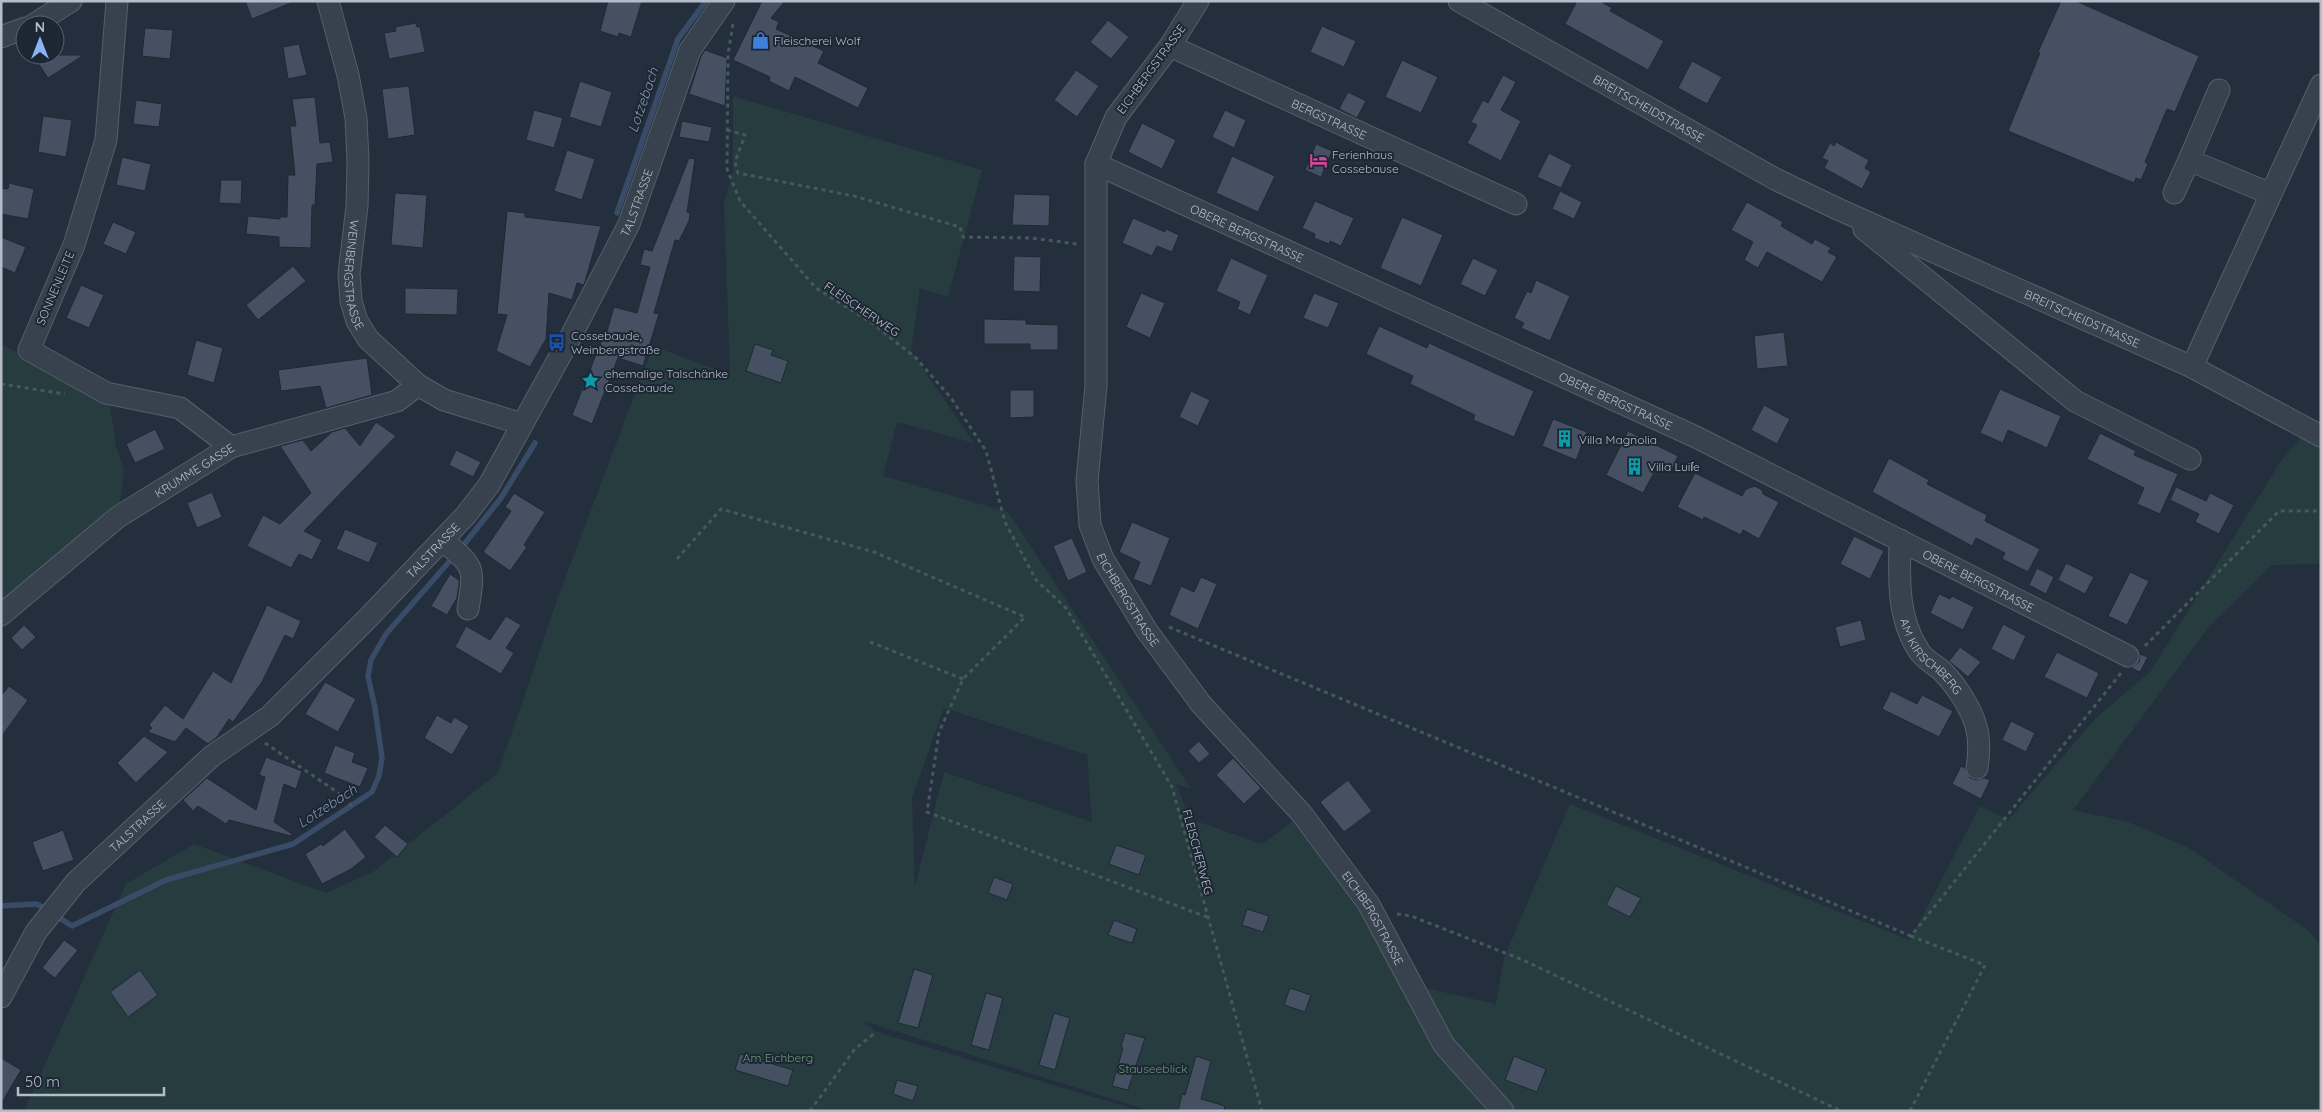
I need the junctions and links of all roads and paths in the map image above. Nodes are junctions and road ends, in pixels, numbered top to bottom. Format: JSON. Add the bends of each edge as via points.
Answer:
{"nodes":[{"id":1,"x":71,"y":1,"type":"edge"},
{"id":2,"x":117,"y":1,"type":"edge"},
{"id":3,"x":328,"y":1,"type":"edge"},
{"id":4,"x":1198,"y":1,"type":"edge"},
{"id":5,"x":1460,"y":1,"type":"edge"},
{"id":6,"x":729,"y":10,"type":"edge"},
{"id":7,"x":49,"y":15,"type":"edge"},
{"id":8,"x":15,"y":32,"type":"edge"},
{"id":9,"x":1,"y":37,"type":"edge"},
{"id":10,"x":1170,"y":46,"type":"junction"},
{"id":11,"x":2321,"y":86,"type":"edge"},
{"id":12,"x":2219,"y":90,"type":"dead end"},
{"id":13,"x":728,"y":130,"type":"junction"},
{"id":14,"x":2189,"y":160,"type":"junction"},
{"id":15,"x":1096,"y":164,"type":"junction"},
{"id":16,"x":2174,"y":193,"type":"dead end"},
{"id":17,"x":2271,"y":194,"type":"junction"},
{"id":18,"x":1516,"y":204,"type":"dead end"},
{"id":19,"x":1840,"y":210,"type":"junction"},
{"id":20,"x":1096,"y":247,"type":"junction"},
{"id":21,"x":2192,"y":367,"type":"junction"},
{"id":22,"x":1,"y":384,"type":"edge"},
{"id":23,"x":418,"y":385,"type":"junction"},
{"id":24,"x":66,"y":394,"type":"dead end"},
{"id":25,"x":522,"y":424,"type":"junction"},
{"id":26,"x":2321,"y":436,"type":"edge"},
{"id":27,"x":231,"y":446,"type":"junction"},
{"id":28,"x":2190,"y":459,"type":"dead end"},
{"id":29,"x":2321,"y":511,"type":"edge"},
{"id":30,"x":1900,"y":540,"type":"junction"},
{"id":31,"x":445,"y":542,"type":"junction"},
{"id":32,"x":677,"y":559,"type":"dead end"},
{"id":33,"x":468,"y":609,"type":"dead end"},
{"id":34,"x":1,"y":615,"type":"edge"},
{"id":35,"x":1141,"y":623,"type":"junction"},
{"id":36,"x":870,"y":642,"type":"dead end"},
{"id":37,"x":2128,"y":656,"type":"junction"},
{"id":38,"x":963,"y":679,"type":"junction"},
{"id":39,"x":248,"y":731,"type":"junction"},
{"id":40,"x":1977,"y":768,"type":"dead end"},
{"id":41,"x":352,"y":807,"type":"dead end"},
{"id":42,"x":1374,"y":912,"type":"junction"},
{"id":43,"x":1207,"y":917,"type":"junction"},
{"id":44,"x":1911,"y":936,"type":"junction"},
{"id":45,"x":1,"y":997,"type":"edge"},
{"id":46,"x":876,"y":1032,"type":"dead end"},
{"id":47,"x":810,"y":1111,"type":"edge"},
{"id":48,"x":1262,"y":1111,"type":"edge"},
{"id":49,"x":1503,"y":1111,"type":"edge"},
{"id":50,"x":1841,"y":1111,"type":"edge"},
{"id":51,"x":1910,"y":1111,"type":"edge"}],
"edges":[{"from":1,"to":7,"type":"street"},
{"from":2,"to":27,"type":"street","name":"SONNENLEITE","via":[[106,140],[74,245],[29,350],[106,393],[180,408]]},
{"from":3,"to":23,"type":"street","name":"WEINBERGSTRASSE","via":[[356,118],[358,188],[349,274],[351,301],[357,321],[368,339]]},
{"from":4,"to":10,"type":"street","name":"EICHBERGSTRASSE"},
{"from":5,"to":19,"type":"street","name":"BREITSCHEIDSTRASSE","via":[[1775,179]]},
{"from":6,"to":13,"type":"path","name":"FLEISCHERWEG"},
{"from":6,"to":25,"type":"street","name":"TALSTRASSE","via":[[690,50],[629,224]]},
{"from":8,"to":9,"type":"street"},
{"from":10,"to":15,"type":"street","name":"EICHBERGSTRASSE","via":[[1116,117]]},
{"from":10,"to":18,"type":"street","name":"BERGSTRASSE"},
{"from":11,"to":17,"type":"street"},
{"from":12,"to":14,"type":"street"},
{"from":13,"to":20,"type":"path","via":[[745,135],[736,162],[738,173],[854,196],[960,227],[963,237],[1031,238]]},
{"from":13,"to":43,"type":"path","name":"FLEISCHERWEG","via":[[727,169],[740,201],[816,288],[872,323],[916,358],[951,398],[986,451],[1006,522],[1036,580],[1072,617],[1172,787]]},
{"from":14,"to":16,"type":"street"},
{"from":14,"to":17,"type":"street"},
{"from":15,"to":20,"type":"street","name":"EICHBERGSTRASSE"},
{"from":15,"to":30,"type":"street","name":"OBERE BERGSTRASSE","via":[[1696,438]]},
{"from":17,"to":21,"type":"street"},
{"from":19,"to":21,"type":"street","name":"BREITSCHEIDSTRASSE"},
{"from":19,"to":28,"type":"street","name":"BREITSCHEIDSTRASSE","via":[[2075,401]]},
{"from":20,"to":35,"type":"street","name":"EICHBERGSTRASSE","via":[[1096,386],[1087,481],[1090,525],[1103,559]]},
{"from":21,"to":26,"type":"street","name":"BREITSCHEIDSTRASSE"},
{"from":22,"to":24,"type":"path"},
{"from":23,"to":25,"type":"street","name":"WEINBERGSTRASSE","via":[[444,400]]},
{"from":23,"to":27,"type":"street","name":"KRUMME GASSE","via":[[397,402]]},
{"from":25,"to":31,"type":"street","name":"TALSTRASSE","via":[[489,485]]},
{"from":27,"to":34,"type":"street","name":"KRUMME GASSE","via":[[118,517]]},
{"from":29,"to":37,"type":"path","via":[[2279,511],[2143,647],[2133,645]]},
{"from":30,"to":37,"type":"street","name":"OBERE BERGSTRASSE"},
{"from":30,"to":40,"type":"street","name":"AM KIRSCHBERG","via":[[1898,587],[1906,623],[1920,652],[1944,673],[1962,697],[1976,726]]},
{"from":31,"to":33,"type":"street","via":[[471,568],[473,580]]},
{"from":31,"to":39,"type":"street","name":"TALSTRASSE","via":[[270,716]]},
{"from":32,"to":38,"type":"path","via":[[721,508],[874,552],[1025,617]]},
{"from":35,"to":42,"type":"street","name":"EICHBERGSTRASSE","via":[[1201,704],[1302,814]]},
{"from":35,"to":44,"type":"path","via":[[1159,622]]},
{"from":36,"to":38,"type":"path"},
{"from":37,"to":44,"type":"path","via":[[2125,668]]},
{"from":38,"to":43,"type":"path","via":[[939,732],[927,812]]},
{"from":39,"to":41,"type":"path","via":[[346,798]]},
{"from":39,"to":45,"type":"street","name":"TALSTRASSE","via":[[212,756],[76,882],[36,932]]},
{"from":42,"to":49,"type":"street","name":"EICHBERGSTRASSE","via":[[1444,1045]]},
{"from":42,"to":50,"type":"path","via":[[1411,916],[1523,960]]},
{"from":43,"to":48,"type":"path","name":"FLEISCHERWEG"},
{"from":44,"to":51,"type":"path","via":[[1984,965]]},
{"from":46,"to":47,"type":"path","via":[[855,1048]]}]}
